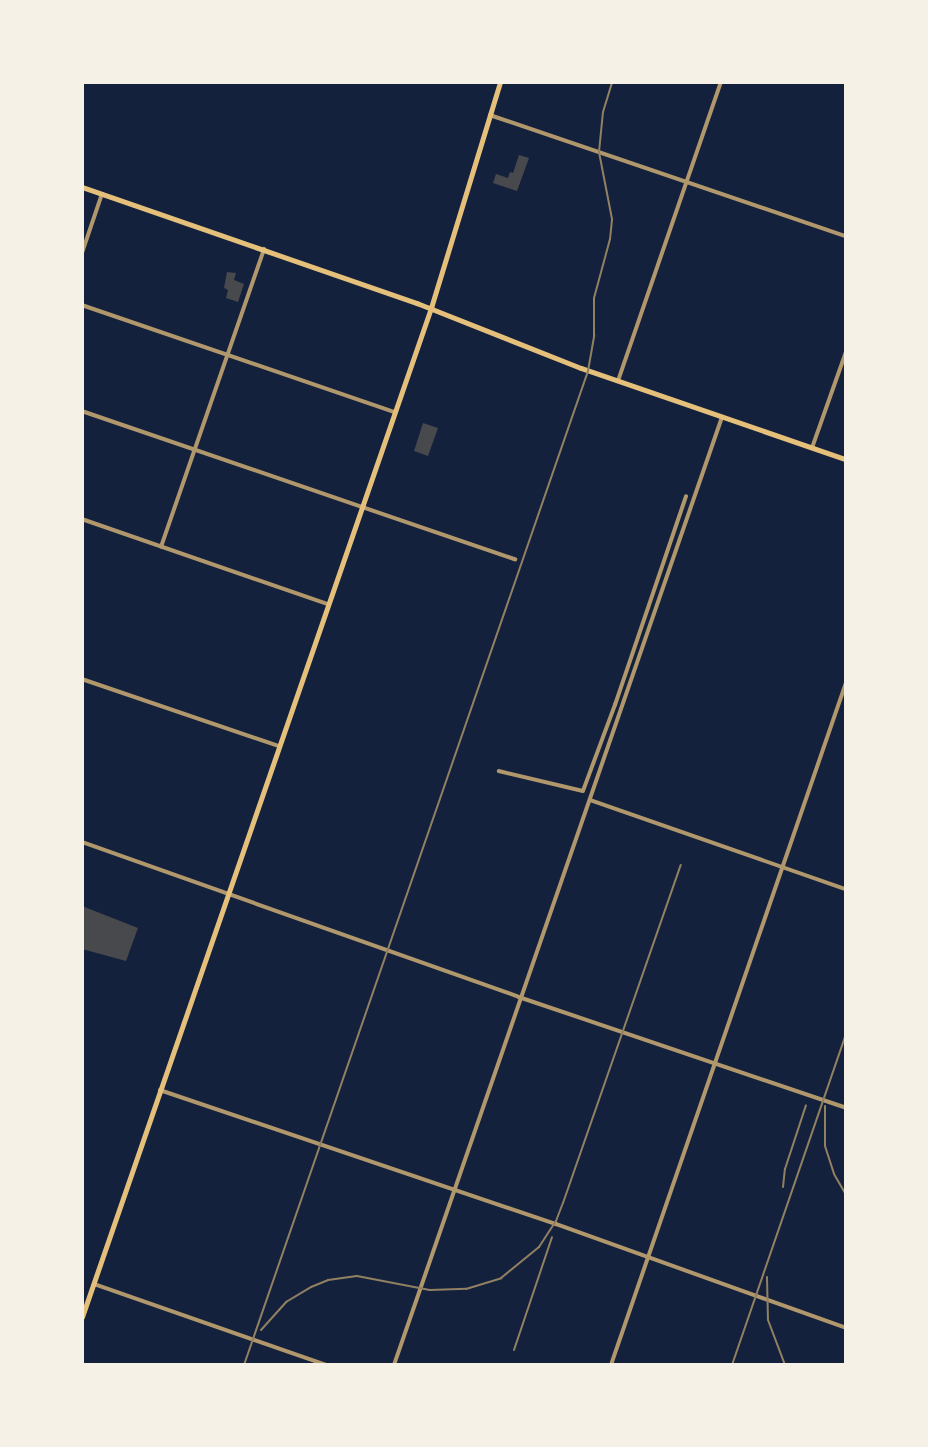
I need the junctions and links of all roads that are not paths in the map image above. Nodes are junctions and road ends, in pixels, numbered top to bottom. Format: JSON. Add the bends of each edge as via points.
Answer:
{"nodes":[{"id":1,"x":500,"y":82,"type":"edge"},
{"id":2,"x":721,"y":82,"type":"edge"},
{"id":3,"x":490,"y":115,"type":"junction"},
{"id":4,"x":686,"y":183,"type":"junction"},
{"id":5,"x":82,"y":187,"type":"edge"},
{"id":6,"x":102,"y":194,"type":"junction"},
{"id":7,"x":846,"y":236,"type":"edge"},
{"id":8,"x":264,"y":249,"type":"junction"},
{"id":9,"x":82,"y":253,"type":"edge"},
{"id":10,"x":82,"y":305,"type":"edge"},
{"id":11,"x":430,"y":308,"type":"junction"},
{"id":12,"x":846,"y":352,"type":"edge"},
{"id":13,"x":228,"y":355,"type":"junction"},
{"id":14,"x":618,"y":381,"type":"junction"},
{"id":15,"x":82,"y":411,"type":"edge"},
{"id":16,"x":395,"y":412,"type":"junction"},
{"id":17,"x":722,"y":417,"type":"junction"},
{"id":18,"x":813,"y":448,"type":"junction"},
{"id":19,"x":194,"y":450,"type":"junction"},
{"id":20,"x":846,"y":459,"type":"edge"},
{"id":21,"x":686,"y":497,"type":"dead end"},
{"id":22,"x":361,"y":508,"type":"junction"},
{"id":23,"x":82,"y":519,"type":"edge"},
{"id":24,"x":161,"y":547,"type":"junction"},
{"id":25,"x":515,"y":559,"type":"dead end"},
{"id":26,"x":328,"y":604,"type":"junction"},
{"id":27,"x":82,"y":679,"type":"edge"},
{"id":28,"x":846,"y":683,"type":"edge"},
{"id":29,"x":279,"y":746,"type":"junction"},
{"id":30,"x":499,"y":771,"type":"dead end"},
{"id":31,"x":589,"y":800,"type":"junction"},
{"id":32,"x":82,"y":842,"type":"edge"},
{"id":33,"x":782,"y":868,"type":"junction"},
{"id":34,"x":846,"y":890,"type":"edge"},
{"id":35,"x":229,"y":895,"type":"junction"},
{"id":36,"x":519,"y":997,"type":"junction"},
{"id":37,"x":714,"y":1064,"type":"junction"},
{"id":38,"x":160,"y":1090,"type":"junction"},
{"id":39,"x":846,"y":1108,"type":"edge"},
{"id":40,"x":453,"y":1190,"type":"junction"},
{"id":41,"x":648,"y":1259,"type":"junction"},
{"id":42,"x":94,"y":1284,"type":"junction"},
{"id":43,"x":82,"y":1317,"type":"edge"},
{"id":44,"x":846,"y":1328,"type":"edge"},
{"id":45,"x":327,"y":1365,"type":"edge"},
{"id":46,"x":394,"y":1365,"type":"edge"},
{"id":47,"x":611,"y":1365,"type":"edge"}],
"edges":[{"from":1,"to":3,"type":"main road"},
{"from":2,"to":4,"type":"street"},
{"from":3,"to":4,"type":"street"},
{"from":3,"to":11,"type":"main road"},
{"from":4,"to":7,"type":"street"},
{"from":4,"to":14,"type":"street"},
{"from":5,"to":6,"type":"main road"},
{"from":6,"to":8,"type":"main road"},
{"from":6,"to":9,"type":"street"},
{"from":8,"to":11,"type":"main road"},
{"from":8,"to":13,"type":"street"},
{"from":10,"to":13,"type":"street"},
{"from":11,"to":14,"type":"main road"},
{"from":11,"to":16,"type":"main road"},
{"from":12,"to":18,"type":"street"},
{"from":13,"to":16,"type":"street"},
{"from":13,"to":19,"type":"street"},
{"from":14,"to":17,"type":"main road"},
{"from":15,"to":19,"type":"street"},
{"from":16,"to":22,"type":"main road"},
{"from":17,"to":18,"type":"main road"},
{"from":17,"to":31,"type":"street"},
{"from":18,"to":20,"type":"main road"},
{"from":19,"to":22,"type":"street"},
{"from":19,"to":24,"type":"street"},
{"from":21,"to":30,"type":"street","via":[[583,791]]},
{"from":22,"to":25,"type":"street"},
{"from":22,"to":26,"type":"main road"},
{"from":23,"to":24,"type":"street"},
{"from":24,"to":26,"type":"street"},
{"from":26,"to":29,"type":"main road"},
{"from":27,"to":29,"type":"street"},
{"from":28,"to":33,"type":"street"},
{"from":29,"to":35,"type":"main road"},
{"from":31,"to":33,"type":"street"},
{"from":31,"to":36,"type":"street"},
{"from":32,"to":35,"type":"street"},
{"from":33,"to":34,"type":"street"},
{"from":33,"to":37,"type":"street"},
{"from":35,"to":36,"type":"street"},
{"from":35,"to":38,"type":"main road"},
{"from":36,"to":37,"type":"street"},
{"from":36,"to":40,"type":"street"},
{"from":37,"to":39,"type":"street"},
{"from":37,"to":41,"type":"street"},
{"from":38,"to":40,"type":"street"},
{"from":38,"to":42,"type":"main road"},
{"from":40,"to":41,"type":"street"},
{"from":40,"to":46,"type":"street"},
{"from":41,"to":44,"type":"street"},
{"from":41,"to":47,"type":"street"},
{"from":42,"to":43,"type":"main road"},
{"from":42,"to":45,"type":"street"}]}
